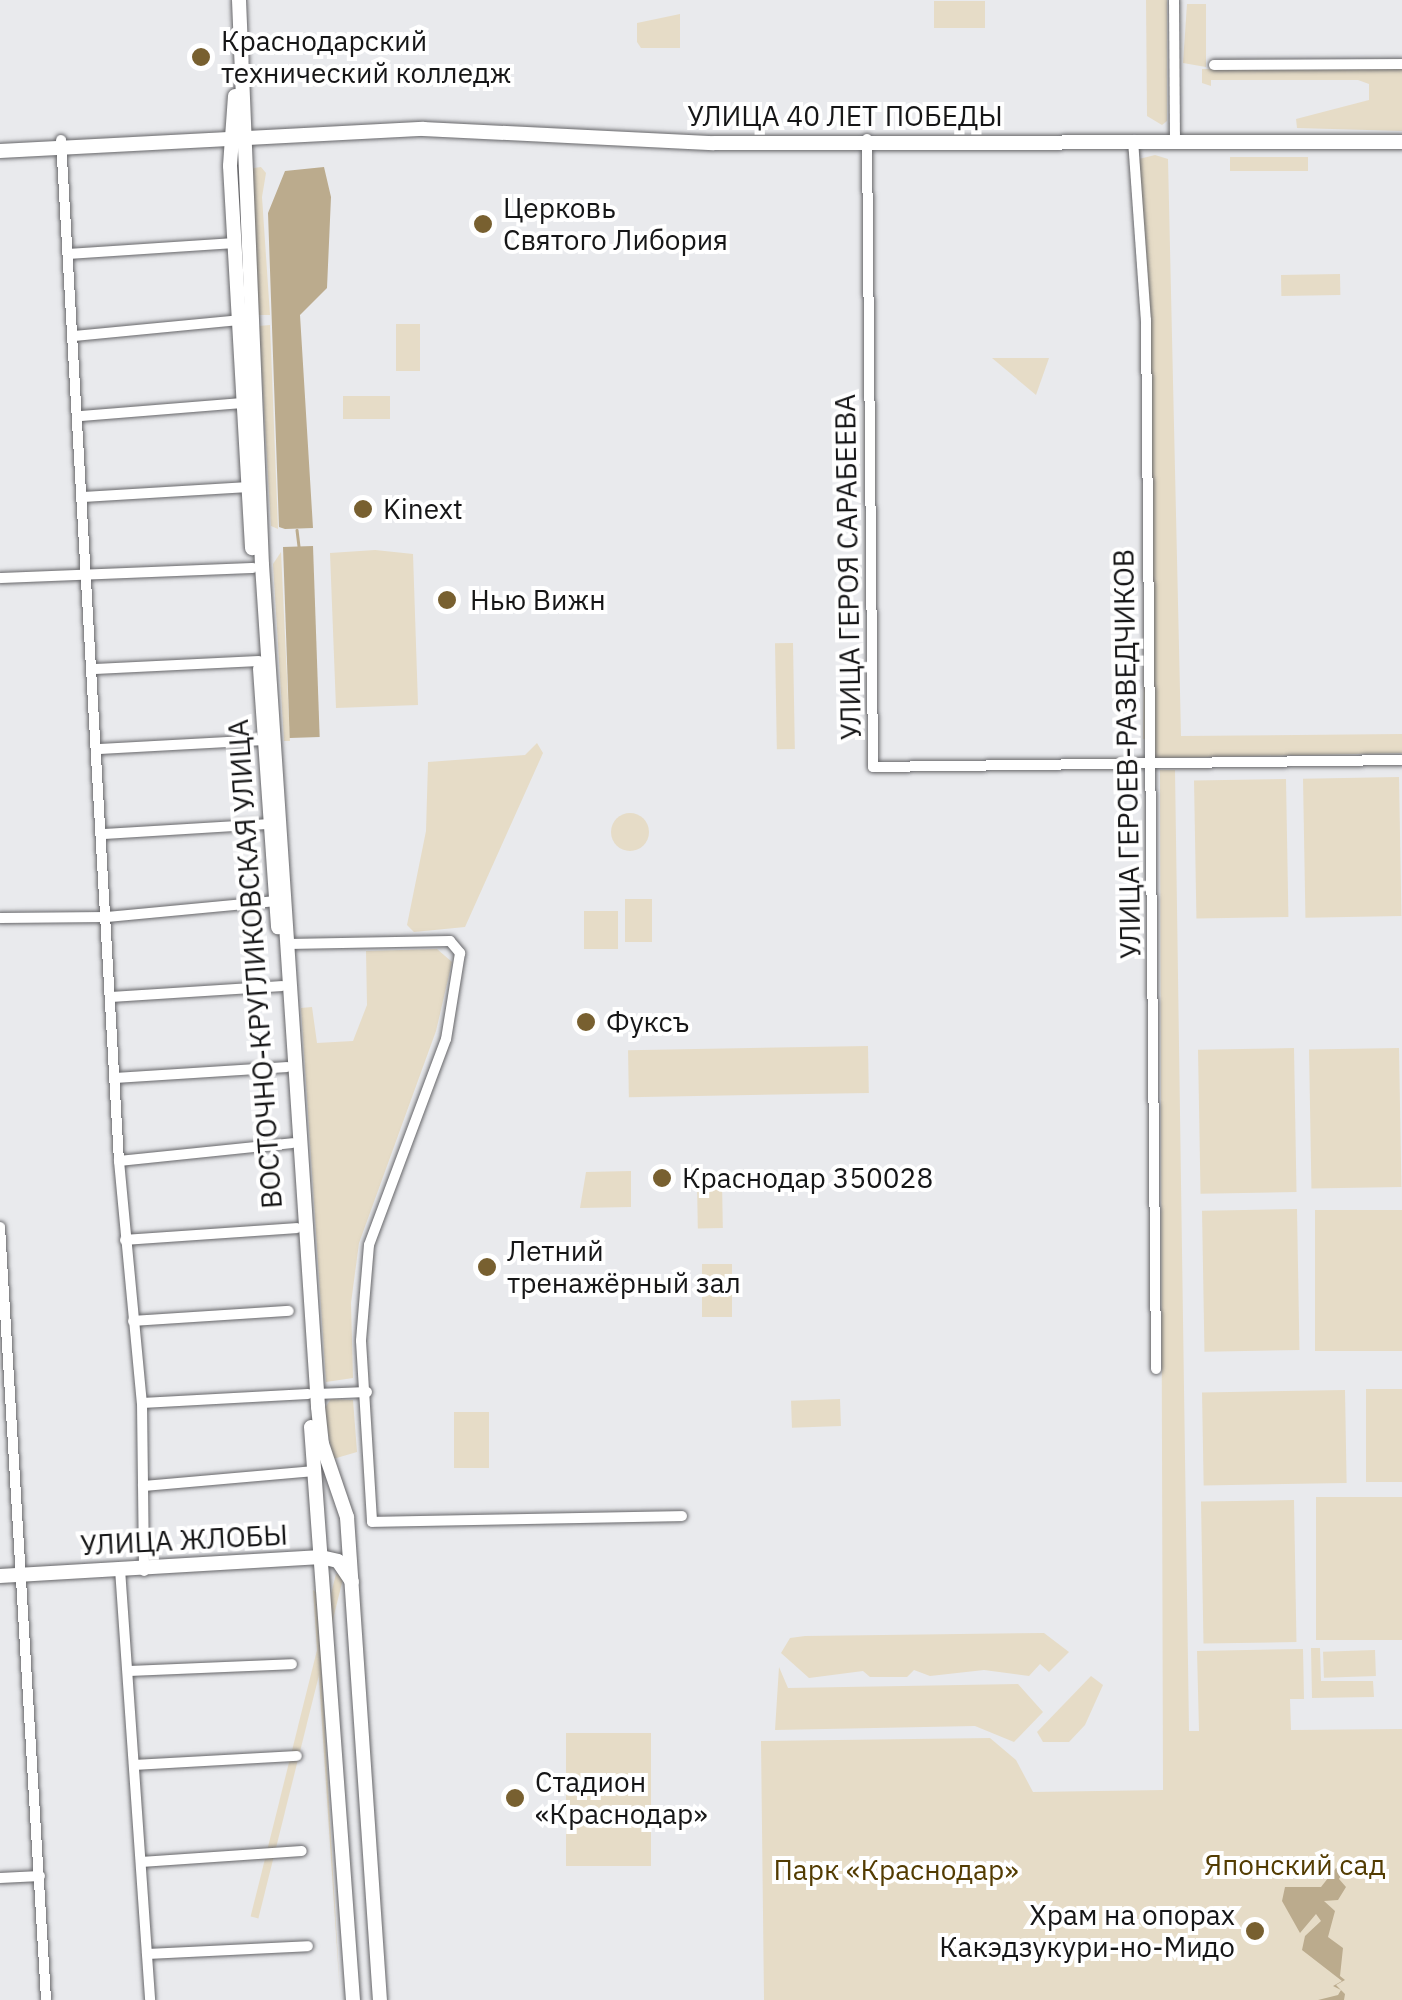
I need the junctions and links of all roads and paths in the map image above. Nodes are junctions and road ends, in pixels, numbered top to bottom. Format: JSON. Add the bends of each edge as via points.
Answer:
{"nodes":[{"id":1,"x":229,"y":0,"type":"edge"},
{"id":2,"x":238,"y":0,"type":"edge"},
{"id":3,"x":1174,"y":0,"type":"edge"},
{"id":4,"x":1402,"y":64,"type":"edge"},
{"id":5,"x":1214,"y":65,"type":"dead end"},
{"id":6,"x":237,"y":136,"type":"junction"},
{"id":7,"x":867,"y":138,"type":"junction"},
{"id":8,"x":1132,"y":140,"type":"junction"},
{"id":9,"x":0,"y":142,"type":"edge"},
{"id":10,"x":1402,"y":142,"type":"edge"},
{"id":11,"x":62,"y":144,"type":"junction"},
{"id":12,"x":1174,"y":144,"type":"junction"},
{"id":13,"x":0,"y":151,"type":"edge"},
{"id":14,"x":234,"y":243,"type":"junction"},
{"id":15,"x":68,"y":254,"type":"junction"},
{"id":16,"x":239,"y":320,"type":"junction"},
{"id":17,"x":74,"y":336,"type":"junction"},
{"id":18,"x":243,"y":403,"type":"junction"},
{"id":19,"x":80,"y":416,"type":"junction"},
{"id":20,"x":248,"y":487,"type":"junction"},
{"id":21,"x":84,"y":497,"type":"junction"},
{"id":22,"x":253,"y":568,"type":"junction"},
{"id":23,"x":89,"y":575,"type":"junction"},
{"id":24,"x":0,"y":578,"type":"edge"},
{"id":25,"x":259,"y":661,"type":"junction"},
{"id":26,"x":95,"y":669,"type":"junction"},
{"id":27,"x":264,"y":740,"type":"junction"},
{"id":28,"x":100,"y":749,"type":"junction"},
{"id":29,"x":1402,"y":760,"type":"edge"},
{"id":30,"x":1150,"y":764,"type":"junction"},
{"id":31,"x":270,"y":824,"type":"junction"},
{"id":32,"x":105,"y":834,"type":"junction"},
{"id":33,"x":276,"y":900,"type":"junction"},
{"id":34,"x":107,"y":917,"type":"junction"},
{"id":35,"x":0,"y":918,"type":"edge"},
{"id":36,"x":288,"y":944,"type":"junction"},
{"id":37,"x":282,"y":986,"type":"junction"},
{"id":38,"x":112,"y":997,"type":"junction"},
{"id":39,"x":286,"y":1066,"type":"junction"},
{"id":40,"x":116,"y":1078,"type":"junction"},
{"id":41,"x":292,"y":1143,"type":"junction"},
{"id":42,"x":120,"y":1161,"type":"junction"},
{"id":43,"x":0,"y":1227,"type":"edge"},
{"id":44,"x":298,"y":1228,"type":"junction"},
{"id":45,"x":125,"y":1240,"type":"junction"},
{"id":46,"x":289,"y":1311,"type":"dead end"},
{"id":47,"x":133,"y":1322,"type":"junction"},
{"id":48,"x":1156,"y":1369,"type":"dead end"},
{"id":49,"x":367,"y":1392,"type":"junction"},
{"id":50,"x":315,"y":1394,"type":"junction"},
{"id":51,"x":142,"y":1403,"type":"junction"},
{"id":52,"x":315,"y":1471,"type":"junction"},
{"id":53,"x":142,"y":1486,"type":"junction"},
{"id":54,"x":682,"y":1516,"type":"dead end"},
{"id":55,"x":349,"y":1539,"type":"junction"},
{"id":56,"x":320,"y":1550,"type":"junction"},
{"id":57,"x":144,"y":1570,"type":"junction"},
{"id":58,"x":120,"y":1572,"type":"junction"},
{"id":59,"x":322,"y":1576,"type":"junction"},
{"id":60,"x":23,"y":1577,"type":"junction"},
{"id":61,"x":0,"y":1579,"type":"edge"},
{"id":62,"x":352,"y":1583,"type":"junction"},
{"id":63,"x":292,"y":1664,"type":"dead end"},
{"id":64,"x":128,"y":1671,"type":"junction"},
{"id":65,"x":297,"y":1756,"type":"dead end"},
{"id":66,"x":134,"y":1765,"type":"junction"},
{"id":67,"x":302,"y":1851,"type":"dead end"},
{"id":68,"x":141,"y":1862,"type":"junction"},
{"id":69,"x":40,"y":1876,"type":"junction"},
{"id":70,"x":0,"y":1878,"type":"edge"},
{"id":71,"x":375,"y":1922,"type":"junction"},
{"id":72,"x":348,"y":1924,"type":"junction"},
{"id":73,"x":308,"y":1946,"type":"dead end"},
{"id":74,"x":377,"y":1953,"type":"junction"},
{"id":75,"x":147,"y":1954,"type":"junction"},
{"id":76,"x":350,"y":1954,"type":"junction"},
{"id":77,"x":46,"y":2000,"type":"edge"},
{"id":78,"x":150,"y":2000,"type":"edge"},
{"id":79,"x":353,"y":2000,"type":"edge"},
{"id":80,"x":380,"y":2000,"type":"edge"}],
"edges":[{"from":1,"to":6,"type":"main road","name":"ВОСТОЧНО-КРУГЛИКОВСКАЯ УЛИЦА"},
{"from":2,"to":6,"type":"main road","name":"ВОСТОЧНО-КРУГЛИКОВСКАЯ УЛИЦА"},
{"from":3,"to":12,"type":"street"},
{"from":4,"to":5,"type":"street"},
{"from":6,"to":7,"type":"main road","name":"УЛИЦА 40 ЛЕТ ПОБЕДЫ","via":[[459,129],[621,141]]},
{"from":6,"to":11,"type":"main road","name":"УЛИЦА 40 ЛЕТ ПОБЕДЫ"},
{"from":6,"to":11,"type":"main road","name":"УЛИЦА 40 ЛЕТ ПОБЕДЫ"},
{"from":6,"to":14,"type":"main road","name":"ВОСТОЧНО-КРУГЛИКОВСКАЯ УЛИЦА"},
{"from":6,"to":36,"type":"main road","name":"ВОСТОЧНО-КРУГЛИКОВСКАЯ УЛИЦА"},
{"from":7,"to":8,"type":"main road","name":"УЛИЦА 40 ЛЕТ ПОБЕДЫ"},
{"from":7,"to":30,"type":"street","name":"УЛИЦА ГЕРОЯ САРАБЕЕВА","via":[[873,767]]},
{"from":8,"to":12,"type":"main road","name":"УЛИЦА 40 ЛЕТ ПОБЕДЫ"},
{"from":8,"to":30,"type":"street","name":"УЛИЦА ГЕРОЕВ-РАЗВЕДЧИКОВ","via":[[1146,320]]},
{"from":9,"to":11,"type":"main road"},
{"from":10,"to":12,"type":"main road","name":"УЛИЦА 40 ЛЕТ ПОБЕДЫ"},
{"from":11,"to":13,"type":"main road","name":"УЛИЦА 40 ЛЕТ ПОБЕДЫ"},
{"from":11,"to":15,"type":"street"},
{"from":14,"to":15,"type":"street"},
{"from":14,"to":16,"type":"main road","name":"ВОСТОЧНО-КРУГЛИКОВСКАЯ УЛИЦА"},
{"from":15,"to":17,"type":"street"},
{"from":16,"to":17,"type":"street"},
{"from":16,"to":18,"type":"main road","name":"ВОСТОЧНО-КРУГЛИКОВСКАЯ УЛИЦА"},
{"from":17,"to":19,"type":"street"},
{"from":18,"to":19,"type":"street"},
{"from":18,"to":20,"type":"main road","name":"ВОСТОЧНО-КРУГЛИКОВСКАЯ УЛИЦА"},
{"from":19,"to":21,"type":"street"},
{"from":20,"to":21,"type":"street"},
{"from":20,"to":22,"type":"main road","name":"ВОСТОЧНО-КРУГЛИКОВСКАЯ УЛИЦА"},
{"from":21,"to":23,"type":"street"},
{"from":22,"to":23,"type":"street"},
{"from":22,"to":25,"type":"main road","name":"ВОСТОЧНО-КРУГЛИКОВСКАЯ УЛИЦА"},
{"from":23,"to":24,"type":"street"},
{"from":23,"to":26,"type":"street"},
{"from":25,"to":26,"type":"street"},
{"from":25,"to":27,"type":"main road","name":"ВОСТОЧНО-КРУГЛИКОВСКАЯ УЛИЦА"},
{"from":26,"to":28,"type":"street"},
{"from":27,"to":28,"type":"street"},
{"from":27,"to":31,"type":"main road","name":"ВОСТОЧНО-КРУГЛИКОВСКАЯ УЛИЦА"},
{"from":28,"to":32,"type":"street"},
{"from":29,"to":30,"type":"street","name":"УЛИЦА ГЕРОЯ САРАБЕЕВА"},
{"from":30,"to":48,"type":"street","name":"УЛИЦА ГЕРОЕВ-РАЗВЕДЧИКОВ"},
{"from":31,"to":32,"type":"street"},
{"from":31,"to":33,"type":"main road","name":"ВОСТОЧНО-КРУГЛИКОВСКАЯ УЛИЦА"},
{"from":32,"to":34,"type":"street"},
{"from":33,"to":34,"type":"street"},
{"from":33,"to":37,"type":"main road","name":"ВОСТОЧНО-КРУГЛИКОВСКАЯ УЛИЦА"},
{"from":34,"to":35,"type":"street"},
{"from":34,"to":38,"type":"street"},
{"from":36,"to":49,"type":"street","via":[[450,942],[460,952],[435,1075],[369,1245],[361,1342]]},
{"from":36,"to":50,"type":"main road","name":"ВОСТОЧНО-КРУГЛИКОВСКАЯ УЛИЦА"},
{"from":37,"to":38,"type":"street"},
{"from":37,"to":39,"type":"main road","name":"ВОСТОЧНО-КРУГЛИКОВСКАЯ УЛИЦА"},
{"from":38,"to":40,"type":"street"},
{"from":39,"to":40,"type":"street"},
{"from":39,"to":41,"type":"main road","name":"ВОСТОЧНО-КРУГЛИКОВСКАЯ УЛИЦА"},
{"from":40,"to":42,"type":"street"},
{"from":41,"to":42,"type":"street"},
{"from":41,"to":44,"type":"main road","name":"ВОСТОЧНО-КРУГЛИКОВСКАЯ УЛИЦА"},
{"from":42,"to":45,"type":"street"},
{"from":43,"to":60,"type":"street"},
{"from":44,"to":45,"type":"street"},
{"from":44,"to":50,"type":"main road","name":"ВОСТОЧНО-КРУГЛИКОВСКАЯ УЛИЦА"},
{"from":45,"to":47,"type":"street"},
{"from":46,"to":47,"type":"street"},
{"from":47,"to":51,"type":"street"},
{"from":49,"to":50,"type":"street"},
{"from":49,"to":54,"type":"street","via":[[372,1522]]},
{"from":50,"to":51,"type":"street"},
{"from":50,"to":52,"type":"main road","name":"ВОСТОЧНО-КРУГЛИКОВСКАЯ УЛИЦА"},
{"from":50,"to":55,"type":"main road","name":"ВОСТОЧНО-КРУГЛИКОВСКАЯ УЛИЦА"},
{"from":51,"to":53,"type":"street"},
{"from":52,"to":53,"type":"street"},
{"from":52,"to":56,"type":"main road","name":"ВОСТОЧНО-КРУГЛИКОВСКАЯ УЛИЦА"},
{"from":53,"to":57,"type":"street"},
{"from":55,"to":56,"type":"main road"},
{"from":55,"to":62,"type":"main road","name":"ВОСТОЧНО-КРУГЛИКОВСКАЯ УЛИЦА"},
{"from":56,"to":57,"type":"main road","name":"УЛИЦА ЖЛОБЫ"},
{"from":56,"to":59,"type":"main road","name":"ВОСТОЧНО-КРУГЛИКОВСКАЯ УЛИЦА"},
{"from":56,"to":62,"type":"main road","name":"УЛИЦА ЖЛОБЫ"},
{"from":57,"to":58,"type":"main road","name":"УЛИЦА ЖЛОБЫ"},
{"from":57,"to":59,"type":"main road","name":"УЛИЦА ЖЛОБЫ","via":[[301,1564]]},
{"from":58,"to":60,"type":"main road","name":"УЛИЦА ЖЛОБЫ"},
{"from":58,"to":64,"type":"street"},
{"from":59,"to":72,"type":"main road","name":"ВОСТОЧНО-КРУГЛИКОВСКАЯ УЛИЦА"},
{"from":60,"to":61,"type":"main road","name":"УЛИЦА ЖЛОБЫ"},
{"from":60,"to":69,"type":"street"},
{"from":62,"to":71,"type":"main road","name":"ВОСТОЧНО-КРУГЛИКОВСКАЯ УЛИЦА"},
{"from":63,"to":64,"type":"street"},
{"from":64,"to":66,"type":"street"},
{"from":65,"to":66,"type":"street"},
{"from":66,"to":68,"type":"street"},
{"from":67,"to":68,"type":"street"},
{"from":68,"to":75,"type":"street"},
{"from":69,"to":70,"type":"street"},
{"from":69,"to":77,"type":"street"},
{"from":71,"to":72,"type":"main road","via":[[366,1936]]},
{"from":71,"to":74,"type":"main road","name":"ВОСТОЧНО-КРУГЛИКОВСКАЯ УЛИЦА"},
{"from":72,"to":76,"type":"main road","name":"ВОСТОЧНО-КРУГЛИКОВСКАЯ УЛИЦА"},
{"from":73,"to":75,"type":"street"},
{"from":74,"to":76,"type":"main road","via":[[366,1942]]},
{"from":74,"to":80,"type":"main road","name":"ВОСТОЧНО-КРУГЛИКОВСКАЯ УЛИЦА"},
{"from":75,"to":78,"type":"street"},
{"from":76,"to":79,"type":"main road","name":"ВОСТОЧНО-КРУГЛИКОВСКАЯ УЛИЦА"}]}
